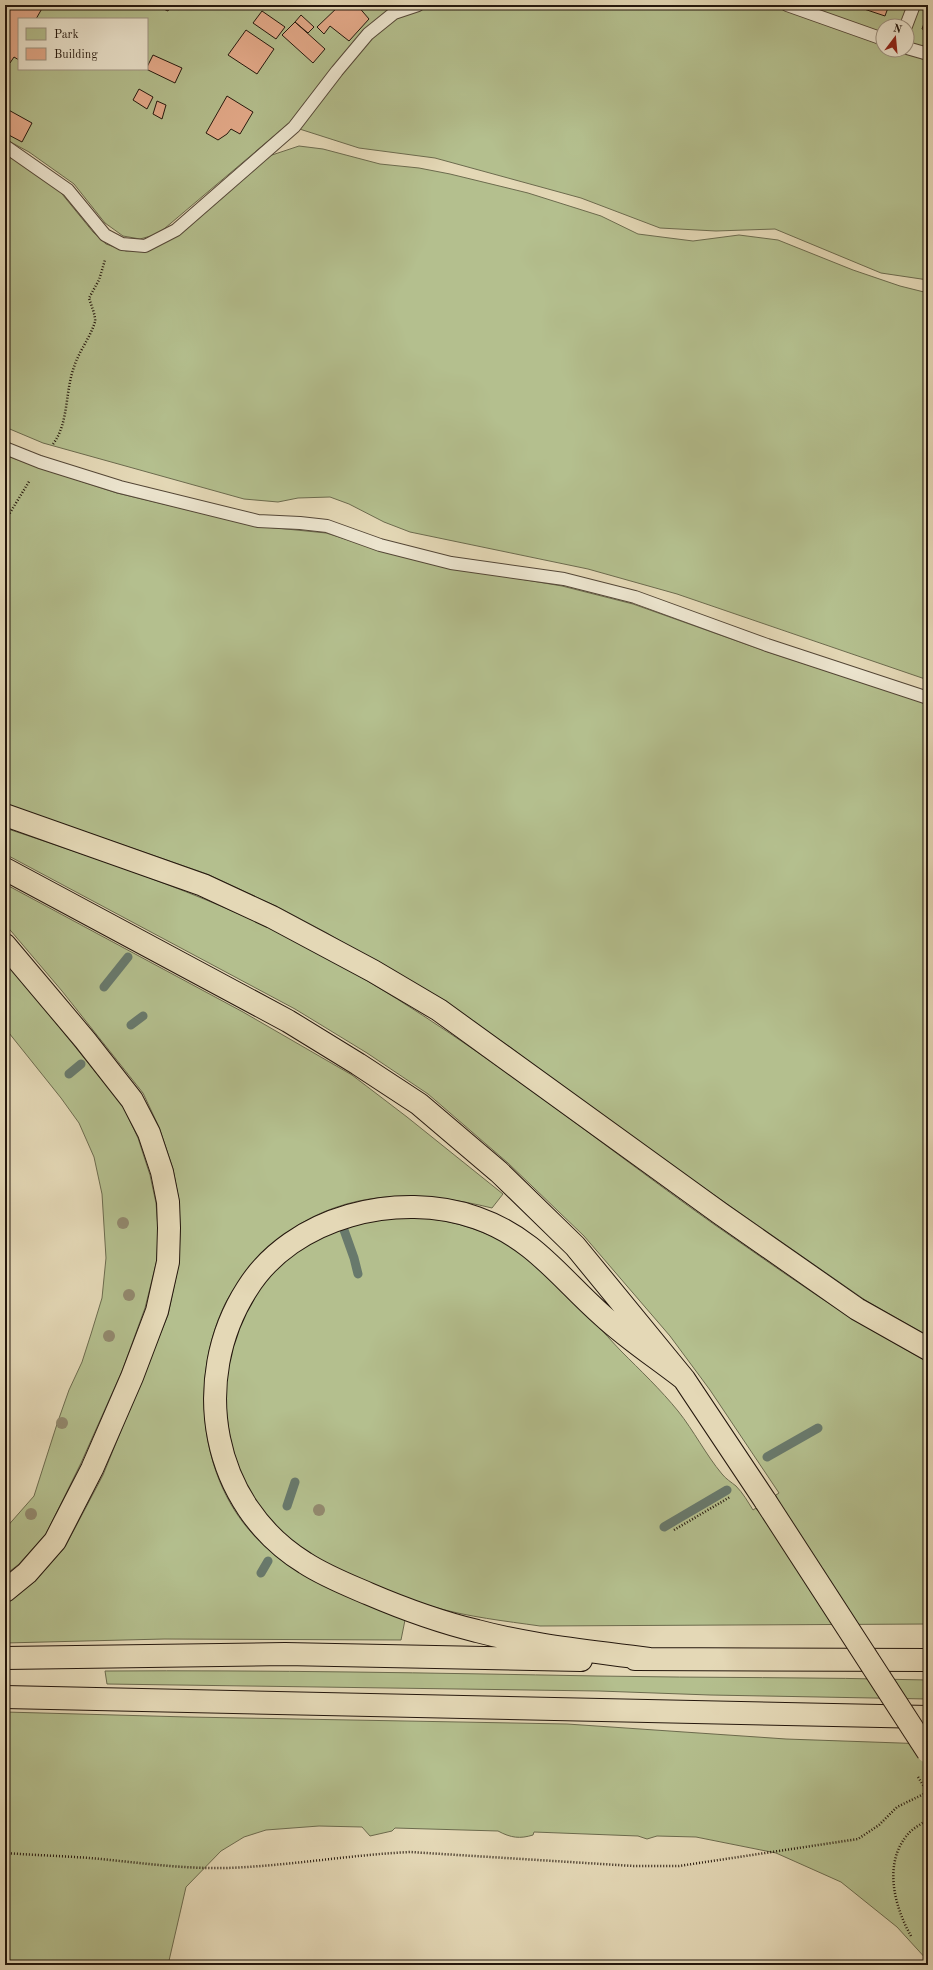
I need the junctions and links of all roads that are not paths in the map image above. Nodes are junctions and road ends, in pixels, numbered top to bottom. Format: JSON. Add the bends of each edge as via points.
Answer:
{"nodes":[{"id":1,"x":418,"y":5,"type":"edge"},
{"id":2,"x":786,"y":5,"type":"edge"},
{"id":3,"x":914,"y":5,"type":"edge"},
{"id":4,"x":909,"y":18,"type":"edge"},
{"id":5,"x":875,"y":36,"type":"edge"},
{"id":6,"x":915,"y":50,"type":"edge"},
{"id":7,"x":928,"y":54,"type":"edge"},
{"id":8,"x":5,"y":146,"type":"edge"},
{"id":9,"x":5,"y":448,"type":"edge"},
{"id":10,"x":928,"y":698,"type":"edge"},
{"id":11,"x":5,"y":815,"type":"edge"},
{"id":12,"x":5,"y":869,"type":"edge"},
{"id":13,"x":5,"y":945,"type":"edge"},
{"id":14,"x":928,"y":1349,"type":"edge"},
{"id":15,"x":684,"y":1379,"type":"junction"},
{"id":16,"x":5,"y":1591,"type":"edge"},
{"id":17,"x":5,"y":1658,"type":"edge"},
{"id":18,"x":649,"y":1659,"type":"junction"},
{"id":19,"x":928,"y":1660,"type":"edge"},
{"id":20,"x":5,"y":1697,"type":"edge"},
{"id":21,"x":928,"y":1717,"type":"edge"},
{"id":22,"x":928,"y":1752,"type":"edge"}],
"edges":[{"from":1,"to":8,"type":"lane","via":[[394,13],[368,34],[336,71],[294,127],[176,230],[145,246],[122,244],[105,235],[68,190]]},
{"from":2,"to":5,"type":"lane"},
{"from":3,"to":4,"type":"lane"},
{"from":6,"to":7,"type":"lane"},
{"from":9,"to":10,"type":"lane","via":[[40,462],[120,487],[258,521],[328,526],[380,544],[451,563],[564,579],[635,597],[767,645]]},
{"from":11,"to":14,"type":"highway","via":[[203,885],[272,917],[373,971],[445,1015],[857,1309]]},
{"from":12,"to":15,"type":"highway","via":[[288,1021],[419,1104],[499,1172],[574,1246]]},
{"from":13,"to":16,"type":"highway","via":[[132,1100],[149,1133],[162,1172],[168,1202],[169,1228],[168,1262],[157,1311],[92,1469],[56,1540],[27,1573]]},
{"from":15,"to":18,"type":"highway","via":[[604,1317],[532,1247],[513,1234],[476,1217],[442,1209],[416,1207],[358,1212],[334,1220],[285,1248],[248,1286],[225,1332],[218,1361],[215,1388],[218,1439],[231,1480],[246,1508],[271,1536],[303,1562],[343,1583],[389,1602],[479,1632]]},
{"from":15,"to":22,"type":"highway","bridge":true},
{"from":17,"to":18,"type":"highway","via":[[285,1654],[547,1661]]},
{"from":18,"to":19,"type":"highway"},
{"from":20,"to":21,"type":"highway"}]}
